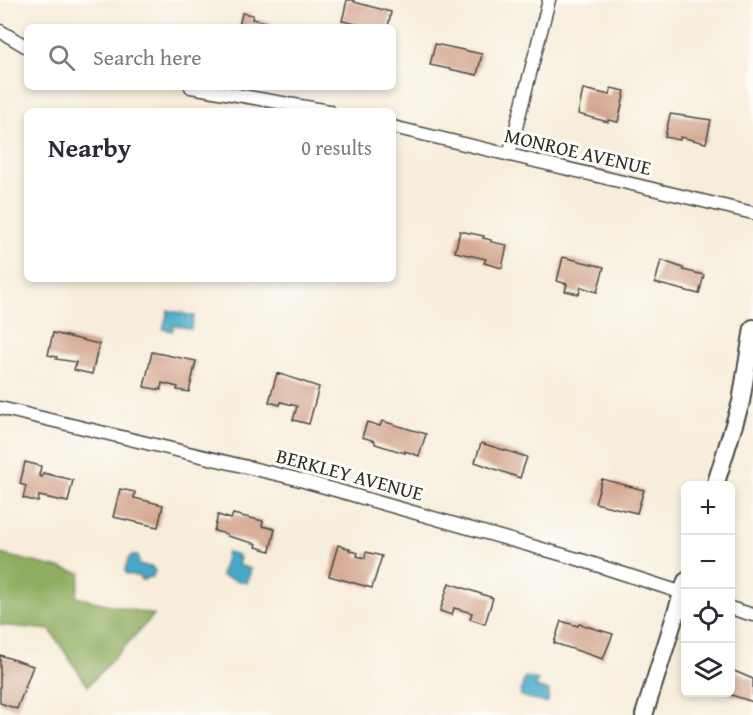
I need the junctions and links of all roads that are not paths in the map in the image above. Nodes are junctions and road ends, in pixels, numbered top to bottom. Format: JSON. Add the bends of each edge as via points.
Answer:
{"nodes":[{"id":1,"x":549,"y":0,"type":"edge"},
{"id":2,"x":0,"y":31,"type":"edge"},
{"id":3,"x":24,"y":45,"type":"edge"},
{"id":4,"x":208,"y":90,"type":"edge"},
{"id":5,"x":312,"y":108,"type":"edge"},
{"id":6,"x":396,"y":128,"type":"edge"},
{"id":7,"x":508,"y":154,"type":"junction"},
{"id":8,"x":753,"y":213,"type":"edge"},
{"id":9,"x":753,"y":328,"type":"edge"},
{"id":10,"x":0,"y":408,"type":"edge"},
{"id":11,"x":717,"y":481,"type":"edge"},
{"id":12,"x":681,"y":588,"type":"edge"},
{"id":13,"x":681,"y":598,"type":"edge"},
{"id":14,"x":735,"y":610,"type":"edge"},
{"id":15,"x":753,"y":615,"type":"edge"},
{"id":16,"x":644,"y":715,"type":"edge"}],
"edges":[{"from":1,"to":7,"type":"street"},
{"from":2,"to":3,"type":"street"},
{"from":4,"to":5,"type":"street"},
{"from":6,"to":7,"type":"street","name":"MONROE AVENUE"},
{"from":7,"to":8,"type":"street","name":"MONROE AVENUE"},
{"from":9,"to":11,"type":"street","via":[[741,402]]},
{"from":10,"to":12,"type":"street","name":"BERKLEY AVENUE","via":[[293,478]]},
{"from":13,"to":16,"type":"street"},
{"from":14,"to":15,"type":"street"}]}
